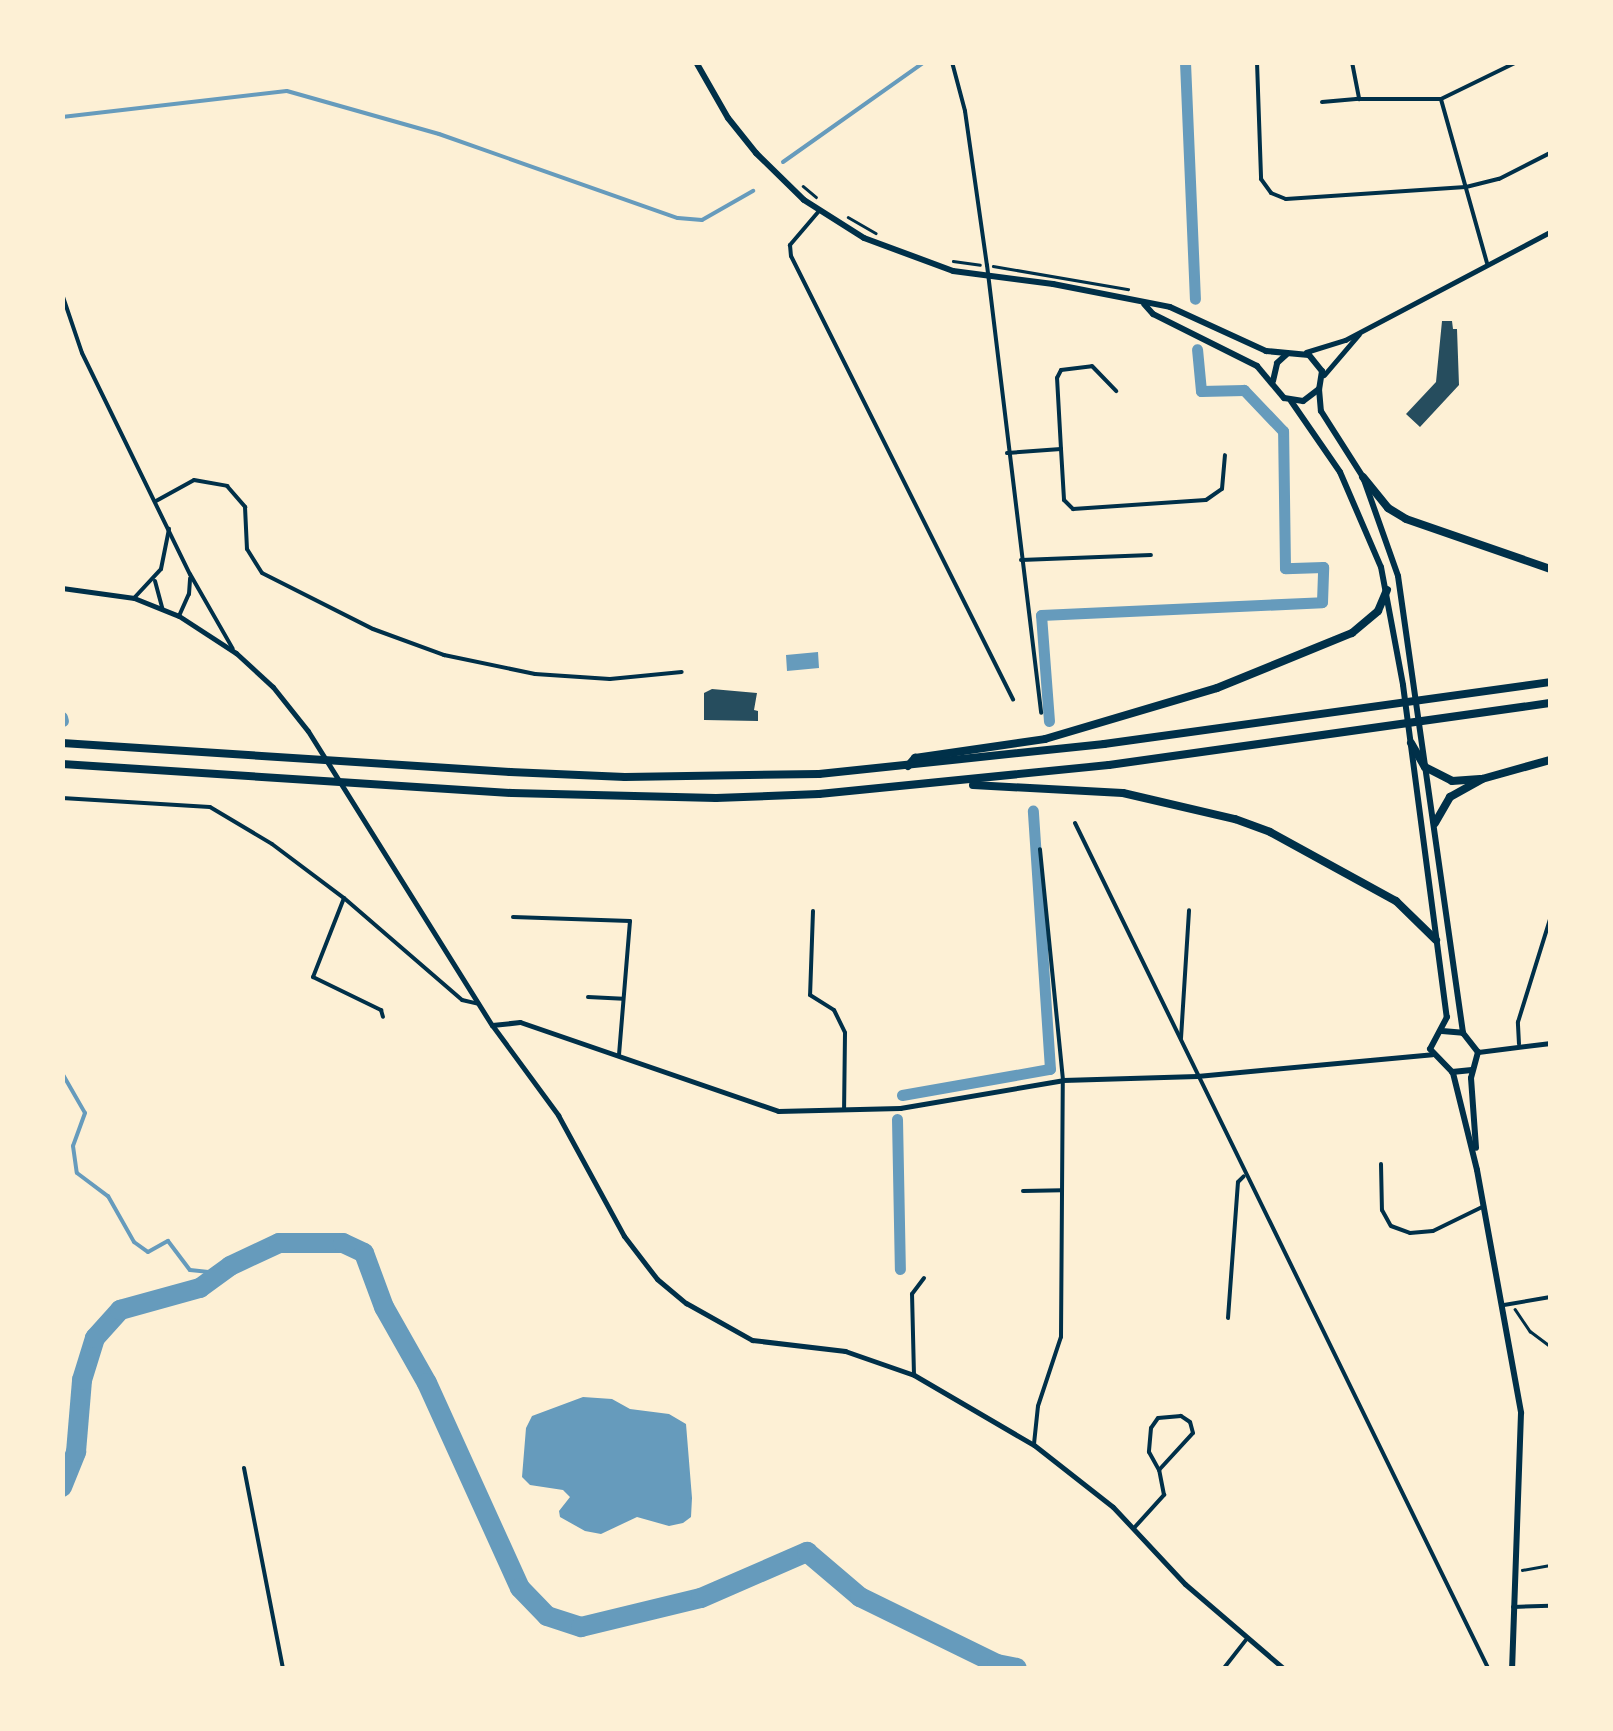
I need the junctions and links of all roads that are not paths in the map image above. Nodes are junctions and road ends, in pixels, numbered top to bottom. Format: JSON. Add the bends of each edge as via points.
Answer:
{"nodes":[{"id":1,"x":696,"y":62,"type":"edge"},
{"id":2,"x":952,"y":62,"type":"edge"},
{"id":3,"x":1257,"y":62,"type":"edge"},
{"id":4,"x":1352,"y":62,"type":"edge"},
{"id":5,"x":1518,"y":62,"type":"edge"},
{"id":6,"x":1359,"y":99,"type":"junction"},
{"id":7,"x":1441,"y":99,"type":"junction"},
{"id":8,"x":1322,"y":102,"type":"dead end"},
{"id":9,"x":1550,"y":152,"type":"edge"},
{"id":10,"x":1466,"y":187,"type":"junction"},
{"id":11,"x":819,"y":212,"type":"junction"},
{"id":12,"x":1550,"y":232,"type":"edge"},
{"id":13,"x":1488,"y":266,"type":"junction"},
{"id":14,"x":988,"y":278,"type":"junction"},
{"id":15,"x":62,"y":294,"type":"edge"},
{"id":16,"x":1144,"y":304,"type":"junction"},
{"id":17,"x":1366,"y":328,"type":"junction"},
{"id":18,"x":1303,"y":352,"type":"junction"},
{"id":19,"x":1287,"y":354,"type":"junction"},
{"id":20,"x":1322,"y":377,"type":"junction"},
{"id":21,"x":1273,"y":382,"type":"junction"},
{"id":22,"x":1319,"y":388,"type":"junction"},
{"id":23,"x":1116,"y":391,"type":"dead end"},
{"id":24,"x":1290,"y":400,"type":"junction"},
{"id":25,"x":1061,"y":449,"type":"junction"},
{"id":26,"x":1007,"y":453,"type":"junction"},
{"id":27,"x":1225,"y":455,"type":"dead end"},
{"id":28,"x":1363,"y":477,"type":"junction"},
{"id":29,"x":156,"y":501,"type":"junction"},
{"id":30,"x":169,"y":529,"type":"junction"},
{"id":31,"x":1152,"y":556,"type":"dead end"},
{"id":32,"x":1021,"y":560,"type":"junction"},
{"id":33,"x":1550,"y":569,"type":"edge"},
{"id":34,"x":190,"y":574,"type":"junction"},
{"id":35,"x":155,"y":581,"type":"junction"},
{"id":36,"x":62,"y":588,"type":"edge"},
{"id":37,"x":1387,"y":590,"type":"junction"},
{"id":38,"x":134,"y":598,"type":"junction"},
{"id":39,"x":162,"y":610,"type":"junction"},
{"id":40,"x":179,"y":616,"type":"junction"},
{"id":41,"x":236,"y":652,"type":"junction"},
{"id":42,"x":682,"y":672,"type":"dead end"},
{"id":43,"x":1550,"y":682,"type":"edge"},
{"id":44,"x":1013,"y":700,"type":"dead end"},
{"id":45,"x":1550,"y":703,"type":"edge"},
{"id":46,"x":1041,"y":714,"type":"dead end"},
{"id":47,"x":62,"y":743,"type":"edge"},
{"id":48,"x":1410,"y":743,"type":"junction"},
{"id":49,"x":1550,"y":760,"type":"edge"},
{"id":50,"x":62,"y":764,"type":"edge"},
{"id":51,"x":907,"y":767,"type":"junction"},
{"id":52,"x":1425,"y":767,"type":"junction"},
{"id":53,"x":1482,"y":779,"type":"junction"},
{"id":54,"x":964,"y":783,"type":"junction"},
{"id":55,"x":62,"y":798,"type":"edge"},
{"id":56,"x":1435,"y":822,"type":"junction"},
{"id":57,"x":1075,"y":823,"type":"dead end"},
{"id":58,"x":1040,"y":849,"type":"dead end"},
{"id":59,"x":344,"y":898,"type":"junction"},
{"id":60,"x":1190,"y":910,"type":"dead end"},
{"id":61,"x":813,"y":911,"type":"dead end"},
{"id":62,"x":513,"y":917,"type":"dead end"},
{"id":63,"x":1550,"y":919,"type":"edge"},
{"id":64,"x":1436,"y":940,"type":"junction"},
{"id":65,"x":588,"y":997,"type":"dead end"},
{"id":66,"x":623,"y":999,"type":"junction"},
{"id":67,"x":479,"y":1004,"type":"junction"},
{"id":68,"x":383,"y":1018,"type":"dead end"},
{"id":69,"x":492,"y":1025,"type":"junction"},
{"id":70,"x":1442,"y":1031,"type":"junction"},
{"id":71,"x":1463,"y":1033,"type":"junction"},
{"id":72,"x":1181,"y":1042,"type":"junction"},
{"id":73,"x":1550,"y":1043,"type":"edge"},
{"id":74,"x":1519,"y":1044,"type":"junction"},
{"id":75,"x":1478,"y":1052,"type":"junction"},
{"id":76,"x":1432,"y":1054,"type":"junction"},
{"id":77,"x":618,"y":1056,"type":"junction"},
{"id":78,"x":1472,"y":1070,"type":"junction"},
{"id":79,"x":1452,"y":1072,"type":"junction"},
{"id":80,"x":1197,"y":1076,"type":"junction"},
{"id":81,"x":1062,"y":1080,"type":"junction"},
{"id":82,"x":844,"y":1110,"type":"junction"},
{"id":83,"x":1382,"y":1164,"type":"dead end"},
{"id":84,"x":1477,"y":1170,"type":"junction"},
{"id":85,"x":1246,"y":1176,"type":"junction"},
{"id":86,"x":1062,"y":1190,"type":"junction"},
{"id":87,"x":1023,"y":1192,"type":"dead end"},
{"id":88,"x":1484,"y":1206,"type":"junction"},
{"id":89,"x":924,"y":1278,"type":"dead end"},
{"id":90,"x":1550,"y":1297,"type":"edge"},
{"id":91,"x":1508,"y":1304,"type":"junction"},
{"id":92,"x":1228,"y":1318,"type":"dead end"},
{"id":93,"x":914,"y":1375,"type":"junction"},
{"id":94,"x":1034,"y":1445,"type":"junction"},
{"id":95,"x":244,"y":1468,"type":"dead end"},
{"id":96,"x":1159,"y":1470,"type":"junction"},
{"id":97,"x":1134,"y":1528,"type":"junction"},
{"id":98,"x":1550,"y":1606,"type":"edge"},
{"id":99,"x":1513,"y":1607,"type":"junction"},
{"id":100,"x":1246,"y":1640,"type":"junction"},
{"id":101,"x":283,"y":1668,"type":"edge"},
{"id":102,"x":1224,"y":1668,"type":"edge"},
{"id":103,"x":1283,"y":1668,"type":"edge"},
{"id":104,"x":1488,"y":1668,"type":"edge"},
{"id":105,"x":1512,"y":1668,"type":"edge"}],
"edges":[{"from":1,"to":11,"type":"main road","via":[[742,136]]},
{"from":2,"to":14,"type":"street"},
{"from":3,"to":10,"type":"street","via":[[1261,179],[1270,193],[1286,200]]},
{"from":4,"to":6,"type":"street"},
{"from":5,"to":7,"type":"street"},
{"from":6,"to":7,"type":"street"},
{"from":6,"to":8,"type":"street"},
{"from":7,"to":10,"type":"street"},
{"from":9,"to":10,"type":"street","via":[[1499,180]]},
{"from":10,"to":13,"type":"street"},
{"from":11,"to":14,"type":"main road","via":[[899,254]]},
{"from":11,"to":44,"type":"street","via":[[790,244],[791,256]]},
{"from":12,"to":13,"type":"street"},
{"from":13,"to":17,"type":"street"},
{"from":14,"to":16,"type":"main road"},
{"from":14,"to":26,"type":"street"},
{"from":15,"to":29,"type":"street","via":[[82,352]]},
{"from":16,"to":19,"type":"main road","via":[[1170,307],[1266,351]]},
{"from":16,"to":21,"type":"main road","via":[[1257,366]]},
{"from":17,"to":18,"type":"street"},
{"from":17,"to":20,"type":"street"},
{"from":18,"to":19,"type":"main road"},
{"from":18,"to":20,"type":"main road","via":[[1319,364]]},
{"from":19,"to":21,"type":"main road"},
{"from":20,"to":22,"type":"main road"},
{"from":21,"to":24,"type":"main road"},
{"from":22,"to":24,"type":"main road","via":[[1304,401]]},
{"from":22,"to":28,"type":"main road","via":[[1321,411]]},
{"from":23,"to":25,"type":"street","via":[[1092,366],[1061,370]]},
{"from":24,"to":37,"type":"main road","via":[[1340,472]]},
{"from":25,"to":26,"type":"street"},
{"from":25,"to":27,"type":"street","via":[[1064,500],[1074,510],[1206,500],[1222,490]]},
{"from":26,"to":32,"type":"street"},
{"from":28,"to":33,"type":"highway","via":[[1406,519]]},
{"from":28,"to":52,"type":"main road","via":[[1398,576]]},
{"from":29,"to":30,"type":"street"},
{"from":29,"to":42,"type":"street","via":[[194,480],[227,486],[244,507],[246,550],[262,573],[444,655],[535,674],[610,678]]},
{"from":30,"to":34,"type":"street"},
{"from":30,"to":35,"type":"street"},
{"from":31,"to":32,"type":"street"},
{"from":32,"to":46,"type":"street"},
{"from":34,"to":40,"type":"street"},
{"from":34,"to":41,"type":"street"},
{"from":35,"to":38,"type":"street"},
{"from":35,"to":39,"type":"street"},
{"from":36,"to":38,"type":"street"},
{"from":37,"to":48,"type":"main road"},
{"from":37,"to":51,"type":"highway","via":[[1378,610],[1352,633],[1217,688],[1064,734],[915,758]]},
{"from":38,"to":39,"type":"street"},
{"from":39,"to":40,"type":"street"},
{"from":40,"to":41,"type":"street"},
{"from":41,"to":67,"type":"street","via":[[308,730]]},
{"from":43,"to":51,"type":"highway"},
{"from":45,"to":54,"type":"highway"},
{"from":47,"to":51,"type":"highway","via":[[625,777]]},
{"from":48,"to":52,"type":"highway"},
{"from":48,"to":64,"type":"main road"},
{"from":49,"to":53,"type":"highway"},
{"from":50,"to":54,"type":"highway","via":[[626,797]]},
{"from":52,"to":53,"type":"highway","via":[[1452,780]]},
{"from":52,"to":56,"type":"main road"},
{"from":53,"to":56,"type":"highway","via":[[1450,797]]},
{"from":54,"to":64,"type":"highway","via":[[1123,792],[1235,819],[1396,900]]},
{"from":55,"to":59,"type":"street","via":[[210,807]]},
{"from":56,"to":71,"type":"main road"},
{"from":57,"to":72,"type":"street"},
{"from":58,"to":81,"type":"street"},
{"from":59,"to":67,"type":"street","via":[[462,1000]]},
{"from":59,"to":68,"type":"street","via":[[313,978],[381,1010]]},
{"from":60,"to":72,"type":"street"},
{"from":61,"to":82,"type":"street","via":[[810,996],[834,1010],[845,1033]]},
{"from":62,"to":66,"type":"street","via":[[630,921]]},
{"from":63,"to":74,"type":"street","via":[[1518,1022]]},
{"from":64,"to":70,"type":"main road"},
{"from":65,"to":66,"type":"street"},
{"from":66,"to":77,"type":"street"},
{"from":67,"to":69,"type":"street"},
{"from":69,"to":77,"type":"street","via":[[520,1022]]},
{"from":69,"to":93,"type":"street","via":[[558,1114],[624,1236],[686,1303],[752,1340],[845,1351]]},
{"from":70,"to":71,"type":"main road"},
{"from":70,"to":76,"type":"main road"},
{"from":71,"to":75,"type":"main road"},
{"from":72,"to":80,"type":"street"},
{"from":73,"to":74,"type":"street"},
{"from":74,"to":75,"type":"street"},
{"from":75,"to":78,"type":"main road"},
{"from":76,"to":79,"type":"main road"},
{"from":76,"to":80,"type":"street"},
{"from":77,"to":82,"type":"street","via":[[778,1111]]},
{"from":78,"to":79,"type":"main road"},
{"from":78,"to":84,"type":"main road"},
{"from":79,"to":84,"type":"main road"},
{"from":80,"to":81,"type":"street"},
{"from":80,"to":85,"type":"street"},
{"from":81,"to":82,"type":"street","via":[[900,1108]]},
{"from":81,"to":86,"type":"street"},
{"from":83,"to":88,"type":"street","via":[[1382,1210],[1390,1226],[1432,1231]]},
{"from":84,"to":88,"type":"main road"},
{"from":85,"to":92,"type":"street","via":[[1238,1182]]},
{"from":85,"to":104,"type":"street"},
{"from":86,"to":87,"type":"street"},
{"from":86,"to":94,"type":"street","via":[[1061,1337],[1038,1406]]},
{"from":88,"to":91,"type":"main road"},
{"from":89,"to":93,"type":"street","via":[[912,1294]]},
{"from":90,"to":91,"type":"street"},
{"from":91,"to":99,"type":"main road","via":[[1522,1413]]},
{"from":93,"to":94,"type":"street"},
{"from":94,"to":97,"type":"street"},
{"from":95,"to":101,"type":"street"},
{"from":96,"to":96,"type":"street","via":[[1193,1433],[1181,1416],[1158,1418],[1151,1428],[1149,1452]]},
{"from":96,"to":97,"type":"street","via":[[1164,1495]]},
{"from":97,"to":100,"type":"street"},
{"from":98,"to":99,"type":"street"},
{"from":99,"to":105,"type":"main road"},
{"from":100,"to":102,"type":"street"},
{"from":100,"to":103,"type":"street"}]}
